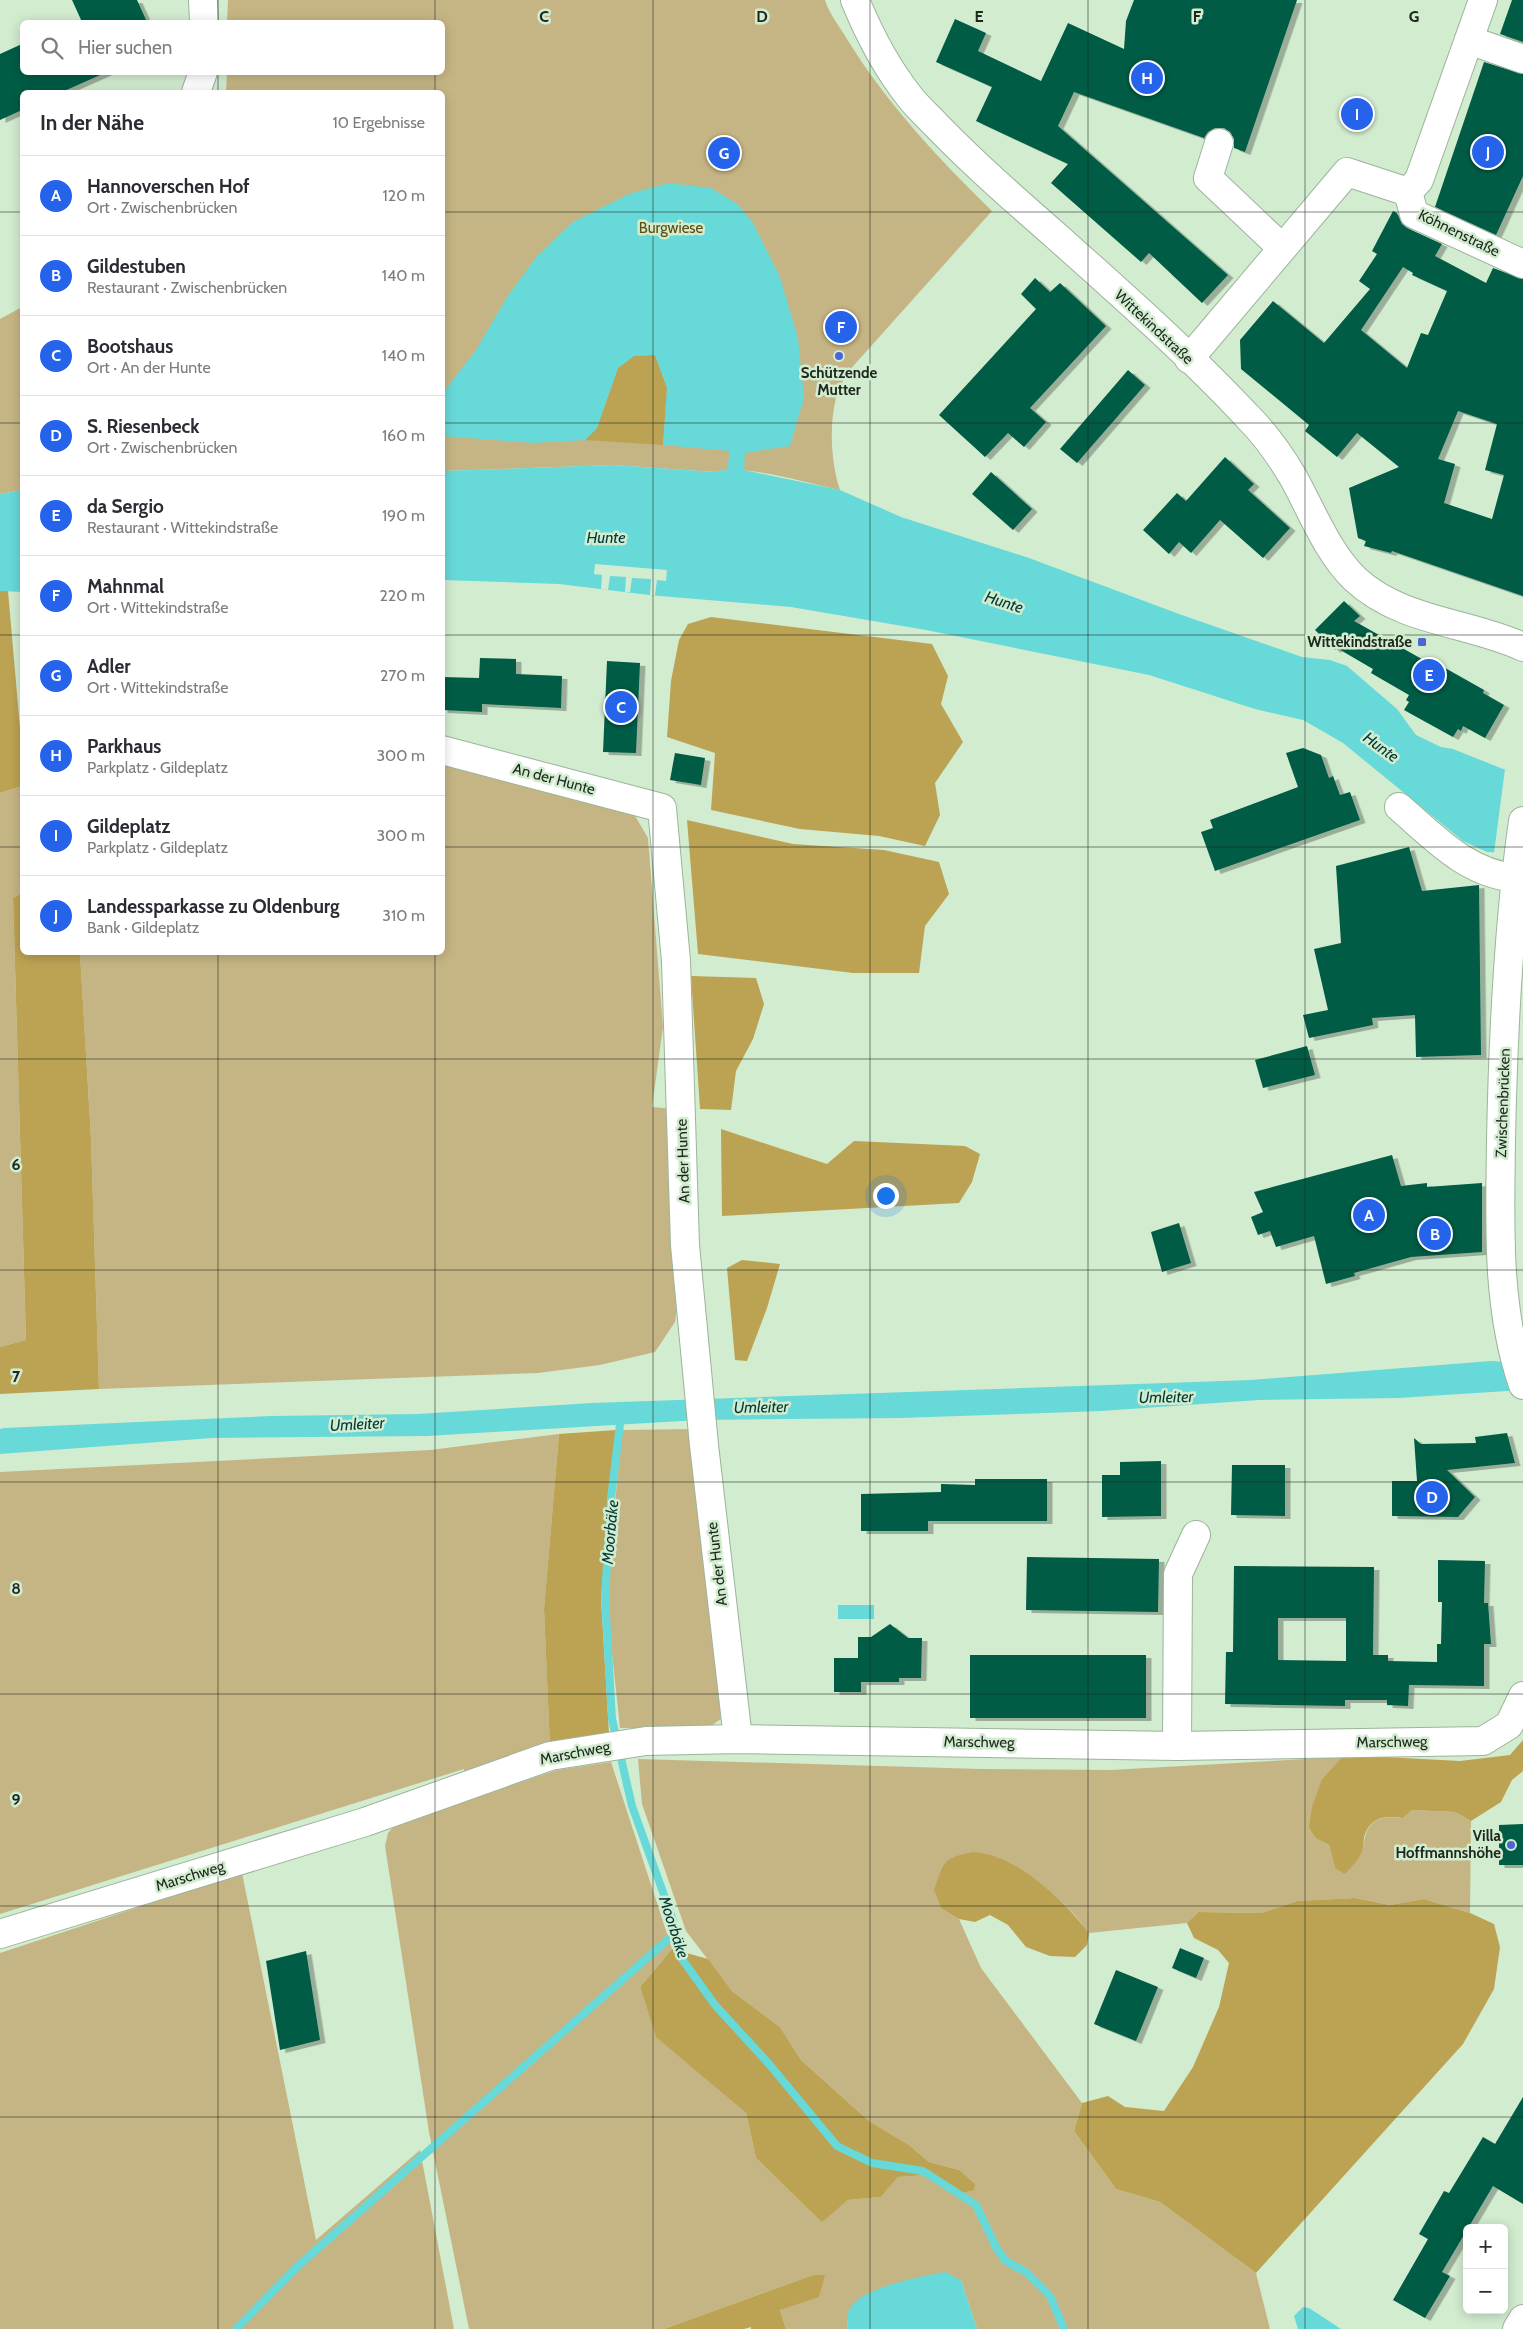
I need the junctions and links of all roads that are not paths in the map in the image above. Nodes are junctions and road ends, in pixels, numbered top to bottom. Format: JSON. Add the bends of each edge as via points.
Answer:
{"nodes":[{"id":1,"x":203,"y":0,"type":"edge"},
{"id":2,"x":855,"y":0,"type":"edge"},
{"id":3,"x":1483,"y":0,"type":"edge"},
{"id":4,"x":204,"y":20,"type":"edge"},
{"id":5,"x":1469,"y":40,"type":"junction"},
{"id":6,"x":1523,"y":60,"type":"edge"},
{"id":7,"x":202,"y":75,"type":"edge"},
{"id":8,"x":197,"y":90,"type":"edge"},
{"id":9,"x":1220,"y":143,"type":"dead end"},
{"id":10,"x":1408,"y":192,"type":"junction"},
{"id":11,"x":1282,"y":248,"type":"junction"},
{"id":12,"x":1523,"y":264,"type":"edge"},
{"id":13,"x":1189,"y":359,"type":"junction"},
{"id":14,"x":1523,"y":647,"type":"edge"},
{"id":15,"x":445,"y":751,"type":"edge"},
{"id":16,"x":1399,"y":807,"type":"dead end"},
{"id":17,"x":1523,"y":820,"type":"edge"},
{"id":18,"x":1517,"y":866,"type":"junction"},
{"id":19,"x":1516,"y":953,"type":"edge"},
{"id":20,"x":1523,"y":1384,"type":"edge"},
{"id":21,"x":1196,"y":1535,"type":"dead end"},
{"id":22,"x":1523,"y":1696,"type":"edge"},
{"id":23,"x":738,"y":1739,"type":"junction"},
{"id":24,"x":1177,"y":1746,"type":"junction"},
{"id":25,"x":0,"y":1934,"type":"edge"},
{"id":26,"x":1523,"y":2319,"type":"edge"},
{"id":27,"x":1517,"y":2329,"type":"edge"}],
"edges":[{"from":1,"to":4,"type":"street"},
{"from":2,"to":13,"type":"street","name":"Wittekindstraße","via":[[869,33],[910,98],[952,142]]},
{"from":3,"to":5,"type":"street"},
{"from":5,"to":6,"type":"street"},
{"from":5,"to":10,"type":"street","via":[[1419,180]]},
{"from":7,"to":8,"type":"street"},
{"from":9,"to":11,"type":"street","via":[[1208,178]]},
{"from":10,"to":11,"type":"street","via":[[1347,172]]},
{"from":10,"to":12,"type":"street","name":"Köhnenstraße","via":[[1414,214]]},
{"from":11,"to":13,"type":"street"},
{"from":13,"to":14,"type":"street","name":"Wittekindstraße","via":[[1248,416],[1272,445],[1327,540],[1355,579],[1379,597],[1410,612]]},
{"from":15,"to":23,"type":"street","name":"An der Hunte","via":[[662,808],[676,961],[685,1245]]},
{"from":16,"to":18,"type":"street","via":[[1459,860],[1498,876]]},
{"from":17,"to":18,"type":"street","name":"Zwischenbrücken"},
{"from":18,"to":19,"type":"street","name":"Zwischenbrücken"},
{"from":19,"to":20,"type":"street","name":"Zwischenbrücken","via":[[1502,1110],[1501,1244],[1504,1302]]},
{"from":21,"to":24,"type":"street","via":[[1178,1574]]},
{"from":22,"to":24,"type":"street","name":"Marschweg","via":[[1509,1725],[1483,1741]]},
{"from":23,"to":24,"type":"street","name":"Marschweg"},
{"from":23,"to":25,"type":"street","name":"Marschweg","via":[[646,1741],[550,1756],[365,1822]]},
{"from":26,"to":27,"type":"street"}]}
